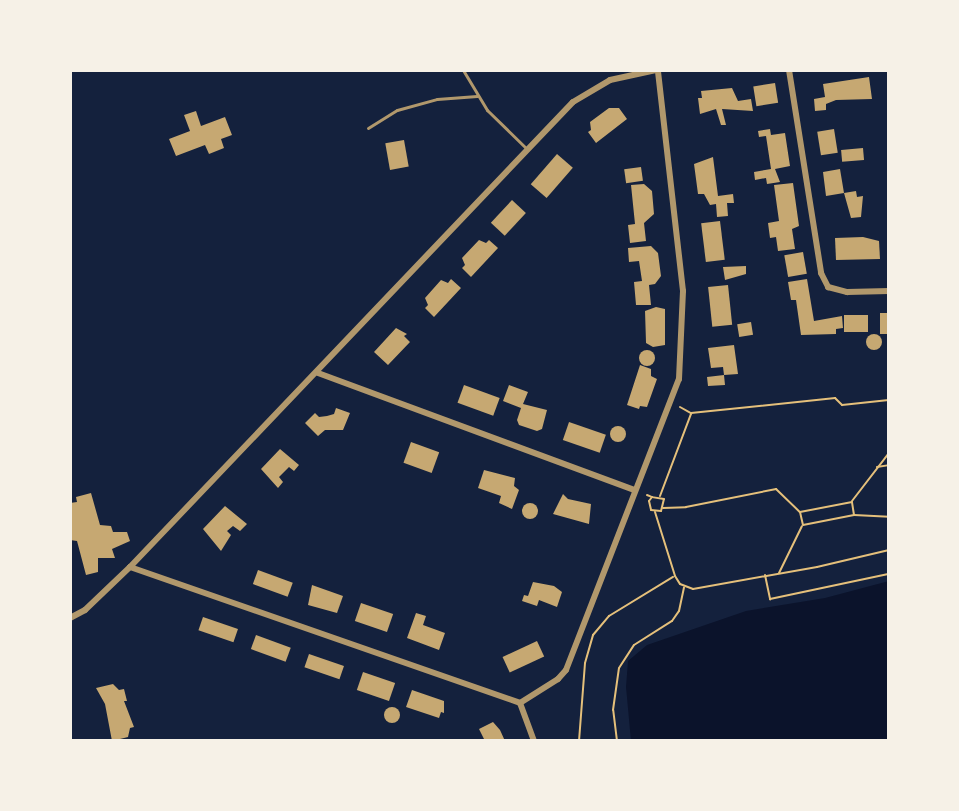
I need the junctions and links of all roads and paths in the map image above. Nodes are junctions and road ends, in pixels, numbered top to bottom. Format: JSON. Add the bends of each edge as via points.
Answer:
{"nodes":[{"id":1,"x":463,"y":70,"type":"edge"},
{"id":2,"x":657,"y":70,"type":"edge"},
{"id":3,"x":789,"y":70,"type":"edge"},
{"id":4,"x":477,"y":96,"type":"junction"},
{"id":5,"x":368,"y":128,"type":"dead end"},
{"id":6,"x":529,"y":151,"type":"junction"},
{"id":7,"x":889,"y":291,"type":"edge"},
{"id":8,"x":318,"y":373,"type":"junction"},
{"id":9,"x":889,"y":400,"type":"edge"},
{"id":10,"x":672,"y":402,"type":"junction"},
{"id":11,"x":691,"y":413,"type":"junction"},
{"id":12,"x":889,"y":453,"type":"edge"},
{"id":13,"x":889,"y":465,"type":"edge"},
{"id":14,"x":876,"y":468,"type":"junction"},
{"id":15,"x":634,"y":490,"type":"junction"},
{"id":16,"x":660,"y":496,"type":"junction"},
{"id":17,"x":652,"y":497,"type":"junction"},
{"id":18,"x":852,"y":502,"type":"junction"},
{"id":19,"x":663,"y":508,"type":"junction"},
{"id":20,"x":655,"y":512,"type":"junction"},
{"id":21,"x":800,"y":512,"type":"junction"},
{"id":22,"x":854,"y":515,"type":"junction"},
{"id":23,"x":889,"y":517,"type":"edge"},
{"id":24,"x":803,"y":525,"type":"junction"},
{"id":25,"x":889,"y":550,"type":"edge"},
{"id":26,"x":130,"y":567,"type":"junction"},
{"id":27,"x":779,"y":573,"type":"junction"},
{"id":28,"x":889,"y":574,"type":"edge"},
{"id":29,"x":765,"y":575,"type":"junction"},
{"id":30,"x":675,"y":576,"type":"junction"},
{"id":31,"x":685,"y":587,"type":"junction"},
{"id":32,"x":70,"y":618,"type":"edge"},
{"id":33,"x":520,"y":703,"type":"junction"},
{"id":34,"x":534,"y":741,"type":"edge"},
{"id":35,"x":579,"y":741,"type":"edge"},
{"id":36,"x":617,"y":741,"type":"edge"}],
"edges":[{"from":1,"to":4,"type":"lane"},
{"from":2,"to":6,"type":"street","via":[[610,80],[573,102]]},
{"from":2,"to":10,"type":"street","via":[[683,291],[679,379]]},
{"from":3,"to":7,"type":"street","via":[[821,273],[828,287]]},
{"from":4,"to":5,"type":"lane","via":[[397,110]]},
{"from":4,"to":6,"type":"lane"},
{"from":6,"to":8,"type":"street"},
{"from":8,"to":15,"type":"street"},
{"from":8,"to":26,"type":"street"},
{"from":9,"to":11,"type":"path","via":[[842,405],[835,398]]},
{"from":10,"to":11,"type":"path"},
{"from":10,"to":15,"type":"street"},
{"from":11,"to":16,"type":"path"},
{"from":12,"to":14,"type":"path"},
{"from":13,"to":14,"type":"path"},
{"from":14,"to":18,"type":"path"},
{"from":15,"to":17,"type":"path"},
{"from":15,"to":33,"type":"street","via":[[566,670]]},
{"from":16,"to":17,"type":"path"},
{"from":16,"to":19,"type":"path"},
{"from":17,"to":20,"type":"path","via":[[649,505]]},
{"from":18,"to":21,"type":"path"},
{"from":18,"to":22,"type":"path"},
{"from":19,"to":20,"type":"path"},
{"from":19,"to":21,"type":"path","via":[[776,489]]},
{"from":20,"to":30,"type":"path"},
{"from":21,"to":24,"type":"path"},
{"from":22,"to":23,"type":"path"},
{"from":22,"to":24,"type":"path"},
{"from":24,"to":27,"type":"path"},
{"from":25,"to":27,"type":"path"},
{"from":26,"to":32,"type":"street"},
{"from":26,"to":33,"type":"street"},
{"from":27,"to":29,"type":"path"},
{"from":28,"to":29,"type":"path","via":[[770,599]]},
{"from":29,"to":31,"type":"path"},
{"from":30,"to":31,"type":"path"},
{"from":30,"to":35,"type":"path","via":[[609,616],[593,635],[585,663]]},
{"from":31,"to":36,"type":"path","via":[[672,621],[634,645],[619,668],[613,710]]},
{"from":33,"to":34,"type":"street"}]}
